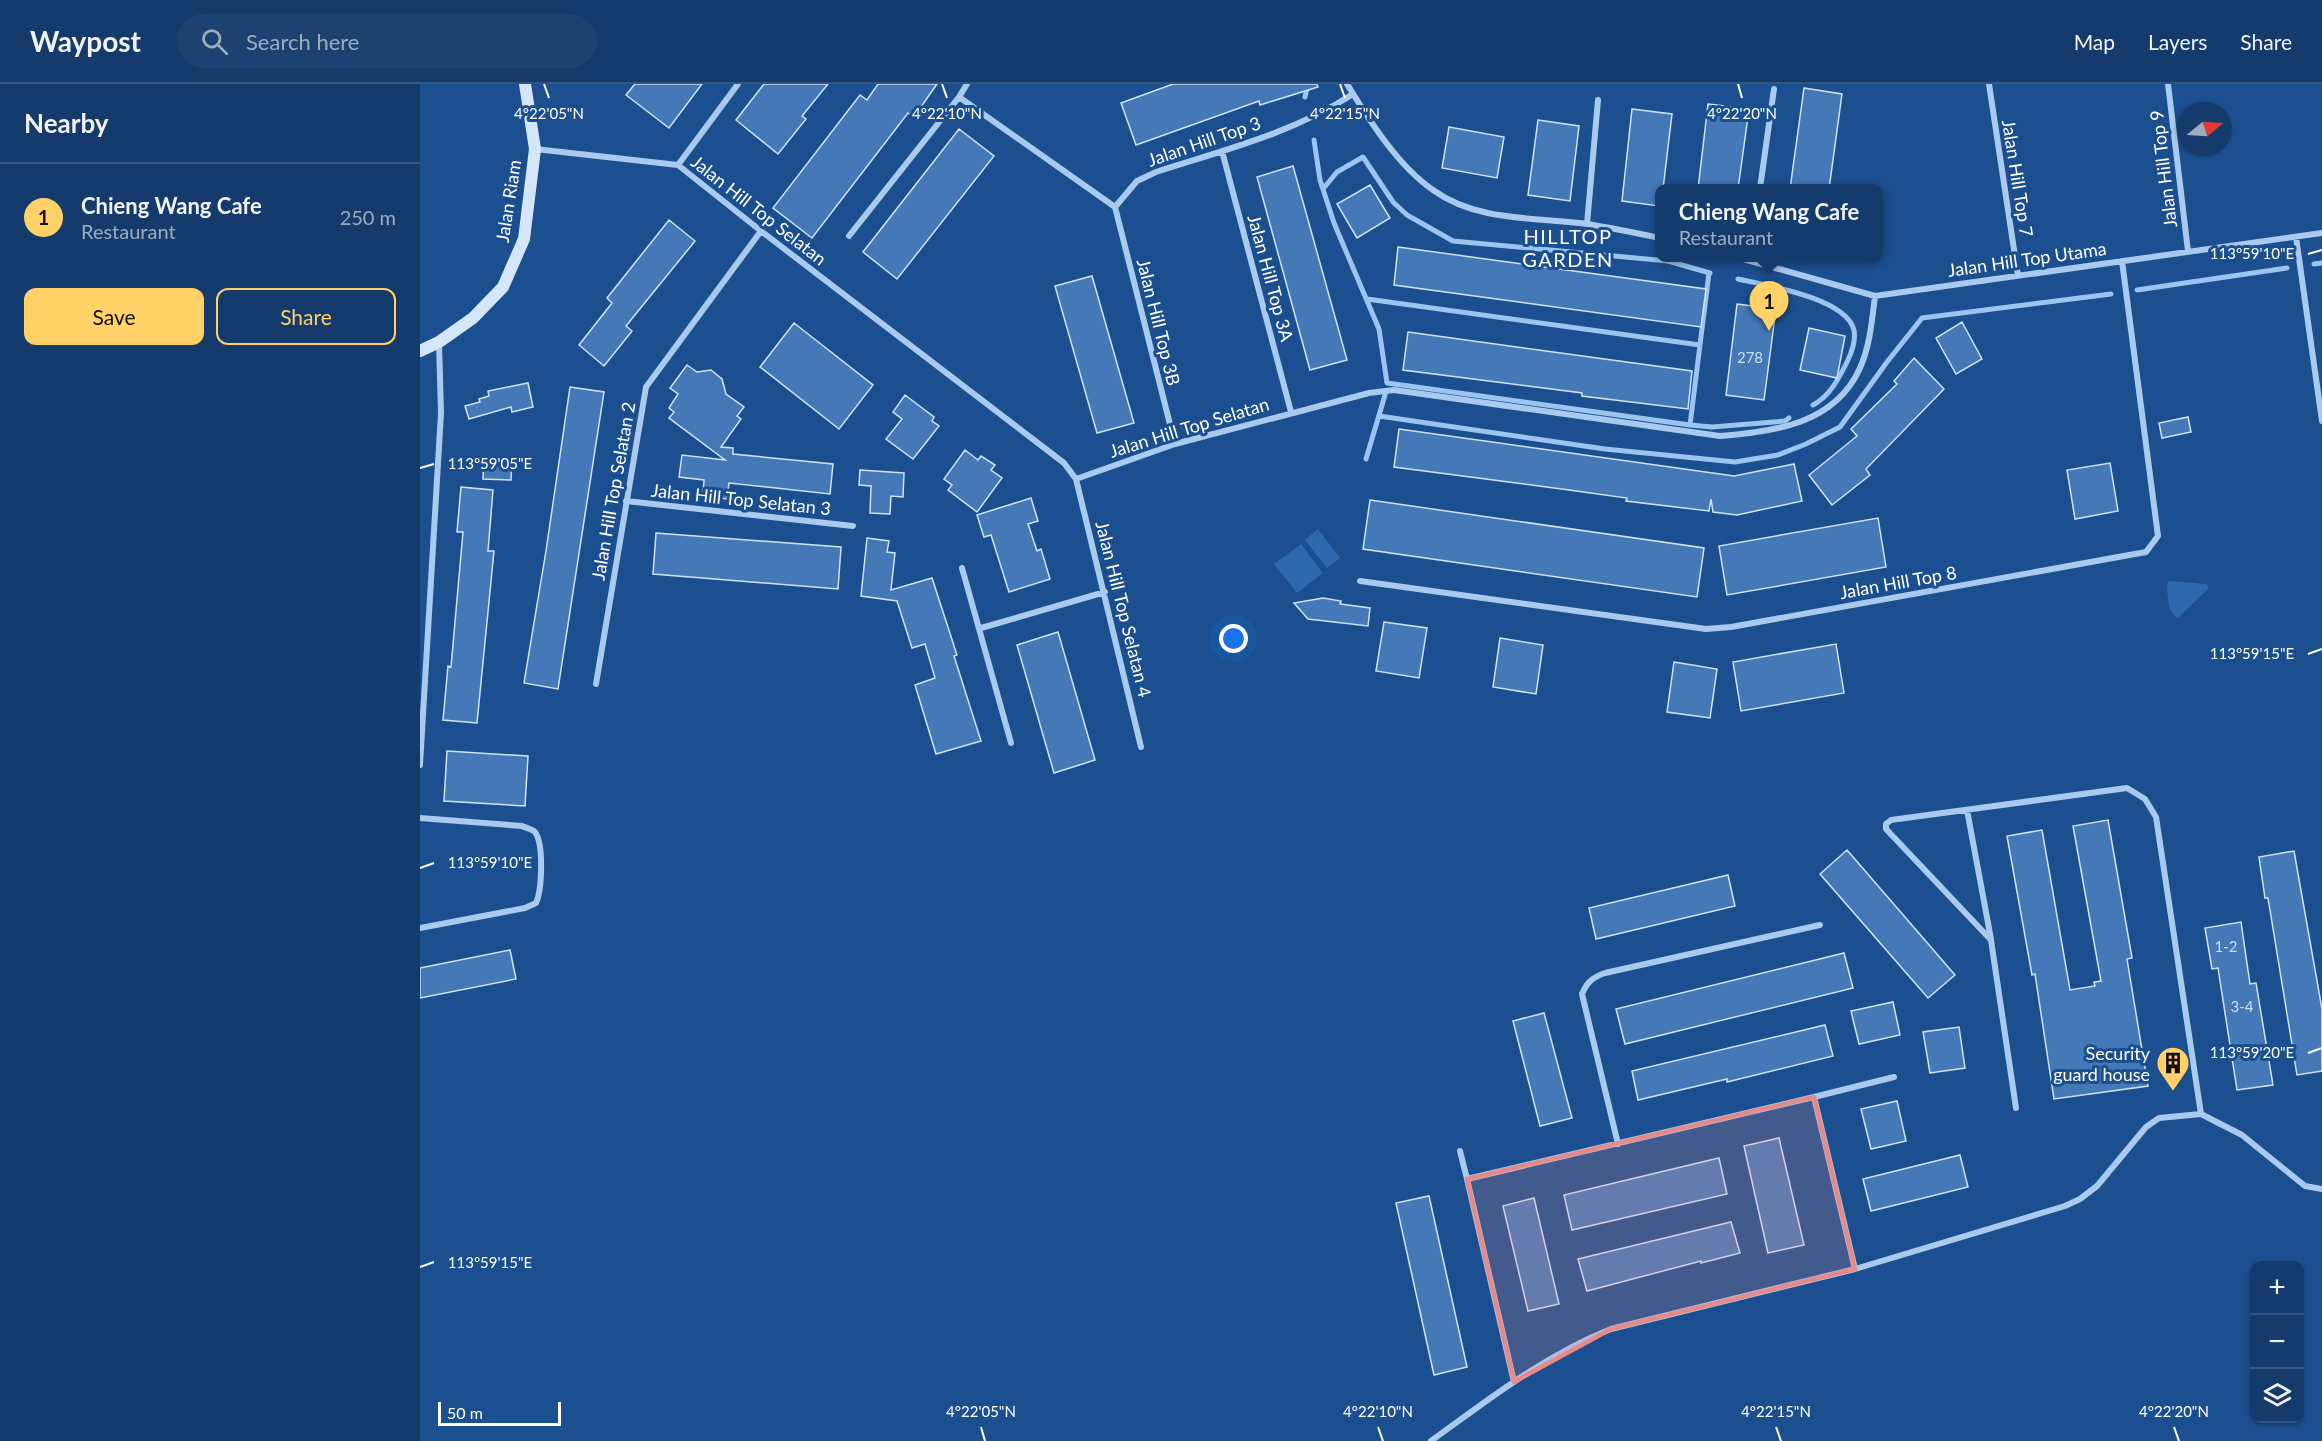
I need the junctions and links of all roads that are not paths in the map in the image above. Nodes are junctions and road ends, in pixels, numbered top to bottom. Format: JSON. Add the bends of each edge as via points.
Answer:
{"nodes":[{"id":1,"x":525,"y":84,"type":"edge"},
{"id":2,"x":738,"y":84,"type":"edge"},
{"id":3,"x":967,"y":84,"type":"edge"},
{"id":4,"x":1347,"y":84,"type":"edge"},
{"id":5,"x":1989,"y":84,"type":"edge"},
{"id":6,"x":2168,"y":84,"type":"edge"},
{"id":7,"x":1774,"y":89,"type":"dead end"},
{"id":8,"x":1353,"y":94,"type":"junction"},
{"id":9,"x":959,"y":97,"type":"junction"},
{"id":10,"x":1598,"y":100,"type":"dead end"},
{"id":11,"x":535,"y":149,"type":"junction"},
{"id":12,"x":1222,"y":151,"type":"junction"},
{"id":13,"x":678,"y":165,"type":"junction"},
{"id":14,"x":1761,"y":184,"type":"edge"},
{"id":15,"x":1115,"y":207,"type":"junction"},
{"id":16,"x":1587,"y":224,"type":"junction"},
{"id":17,"x":761,"y":231,"type":"junction"},
{"id":18,"x":2322,"y":233,"type":"edge"},
{"id":19,"x":849,"y":236,"type":"dead end"},
{"id":20,"x":1655,"y":237,"type":"edge"},
{"id":21,"x":2296,"y":237,"type":"junction"},
{"id":22,"x":2188,"y":251,"type":"junction"},
{"id":23,"x":2122,"y":261,"type":"junction"},
{"id":24,"x":1761,"y":262,"type":"edge"},
{"id":25,"x":2018,"y":276,"type":"junction"},
{"id":26,"x":1875,"y":296,"type":"junction"},
{"id":27,"x":439,"y":342,"type":"junction"},
{"id":28,"x":420,"y":351,"type":"edge"},
{"id":29,"x":1291,"y":412,"type":"junction"},
{"id":30,"x":2322,"y":421,"type":"edge"},
{"id":31,"x":1175,"y":444,"type":"junction"},
{"id":32,"x":1076,"y":479,"type":"junction"},
{"id":33,"x":626,"y":501,"type":"junction"},
{"id":34,"x":853,"y":526,"type":"dead end"},
{"id":35,"x":962,"y":568,"type":"dead end"},
{"id":36,"x":1360,"y":580,"type":"dead end"},
{"id":37,"x":1105,"y":591,"type":"junction"},
{"id":38,"x":981,"y":628,"type":"junction"},
{"id":39,"x":596,"y":684,"type":"dead end"},
{"id":40,"x":1011,"y":743,"type":"dead end"},
{"id":41,"x":1141,"y":747,"type":"dead end"},
{"id":42,"x":420,"y":765,"type":"edge"},
{"id":43,"x":1967,"y":810,"type":"junction"},
{"id":44,"x":420,"y":818,"type":"edge"},
{"id":45,"x":1820,"y":925,"type":"dead end"},
{"id":46,"x":420,"y":928,"type":"edge"},
{"id":47,"x":1991,"y":940,"type":"junction"},
{"id":48,"x":1894,"y":1077,"type":"dead end"},
{"id":49,"x":1814,"y":1097,"type":"junction"},
{"id":50,"x":2016,"y":1108,"type":"dead end"},
{"id":51,"x":2201,"y":1114,"type":"junction"},
{"id":52,"x":1618,"y":1144,"type":"junction"},
{"id":53,"x":1461,"y":1151,"type":"dead end"},
{"id":54,"x":1467,"y":1179,"type":"junction"},
{"id":55,"x":2322,"y":1189,"type":"edge"},
{"id":56,"x":1855,"y":1269,"type":"junction"},
{"id":57,"x":1514,"y":1382,"type":"junction"},
{"id":58,"x":1431,"y":1441,"type":"edge"}],
"edges":[{"from":1,"to":11,"type":"main road","name":"Jalan Riam"},
{"from":2,"to":13,"type":"street"},
{"from":3,"to":9,"type":"street"},
{"from":4,"to":8,"type":"street"},
{"from":5,"to":25,"type":"street","name":"Jalan Hill Top 7"},
{"from":6,"to":22,"type":"street","name":"Jalan Hill Top 9"},
{"from":7,"to":14,"type":"street"},
{"from":8,"to":12,"type":"street","name":"Jalan Hill Top 3","via":[[1289,129]]},
{"from":8,"to":16,"type":"street","via":[[1402,163],[1432,190],[1458,204],[1489,213]]},
{"from":9,"to":15,"type":"street"},
{"from":9,"to":19,"type":"street"},
{"from":10,"to":16,"type":"street"},
{"from":11,"to":13,"type":"street","name":"Jalan Hill Top Selatan"},
{"from":11,"to":27,"type":"main road","name":"Jalan Riam","via":[[524,240],[503,287],[473,318]]},
{"from":12,"to":15,"type":"street","name":"Jalan Hill Top 3","via":[[1146,177]]},
{"from":12,"to":29,"type":"street","name":"Jalan Hill Top 3A"},
{"from":13,"to":17,"type":"street","name":"Jalan Hill Top Selatan"},
{"from":15,"to":31,"type":"street","name":"Jalan Hill Top 3B"},
{"from":16,"to":20,"type":"street"},
{"from":17,"to":32,"type":"street","name":"Jalan Hill Top Selatan","via":[[1064,463]]},
{"from":17,"to":33,"type":"street","name":"Jalan Hill Top Selatan 2","via":[[646,387]]},
{"from":18,"to":21,"type":"street","name":"Jalan Hill Top Utama"},
{"from":21,"to":22,"type":"street","name":"Jalan Hill Top Utama"},
{"from":21,"to":30,"type":"street"},
{"from":22,"to":23,"type":"street","name":"Jalan Hill Top Utama"},
{"from":23,"to":25,"type":"street","name":"Jalan Hill Top Utama"},
{"from":23,"to":36,"type":"street","name":"Jalan Hill Top 8","via":[[2158,536],[2146,552],[1706,629]]},
{"from":24,"to":26,"type":"street","name":"Jalan Hill Top Utama"},
{"from":25,"to":26,"type":"street","name":"Jalan Hill Top Utama"},
{"from":26,"to":29,"type":"street","name":"Jalan Hill Top Selatan","via":[[1860,368],[1842,396],[1828,409],[1806,420],[1762,433],[1720,436],[1394,390]]},
{"from":27,"to":28,"type":"main road","name":"Jalan Riam"},
{"from":27,"to":42,"type":"street","via":[[441,412]]},
{"from":29,"to":31,"type":"street","name":"Jalan Hill Top Selatan"},
{"from":31,"to":32,"type":"street","name":"Jalan Hill Top Selatan"},
{"from":32,"to":37,"type":"street","name":"Jalan Hill Top Selatan 4"},
{"from":33,"to":34,"type":"street","name":"Jalan Hill Top Selatan 3"},
{"from":33,"to":39,"type":"street","name":"Jalan Hill Top Selatan 2"},
{"from":35,"to":38,"type":"street"},
{"from":37,"to":38,"type":"street"},
{"from":37,"to":41,"type":"street","name":"Jalan Hill Top Selatan 4"},
{"from":38,"to":40,"type":"street"},
{"from":43,"to":47,"type":"street"},
{"from":43,"to":47,"type":"street","via":[[1891,820],[1886,829]]},
{"from":43,"to":51,"type":"street","via":[[2127,788],[2145,799],[2156,817]]},
{"from":44,"to":46,"type":"street","via":[[522,826],[534,831],[540,841],[540,893],[536,903],[525,908]]},
{"from":45,"to":52,"type":"street","via":[[1605,973],[1586,984],[1582,994]]},
{"from":47,"to":50,"type":"street"},
{"from":48,"to":49,"type":"street"},
{"from":49,"to":52,"type":"street"},
{"from":49,"to":56,"type":"street"},
{"from":51,"to":55,"type":"street","via":[[2242,1135],[2305,1186]]},
{"from":51,"to":56,"type":"street","via":[[2159,1118],[2145,1127],[2097,1186],[2065,1206]]},
{"from":52,"to":54,"type":"street"},
{"from":53,"to":54,"type":"street"},
{"from":54,"to":57,"type":"street"},
{"from":56,"to":57,"type":"street","via":[[1611,1329],[1583,1340]]},
{"from":57,"to":58,"type":"street"}]}
